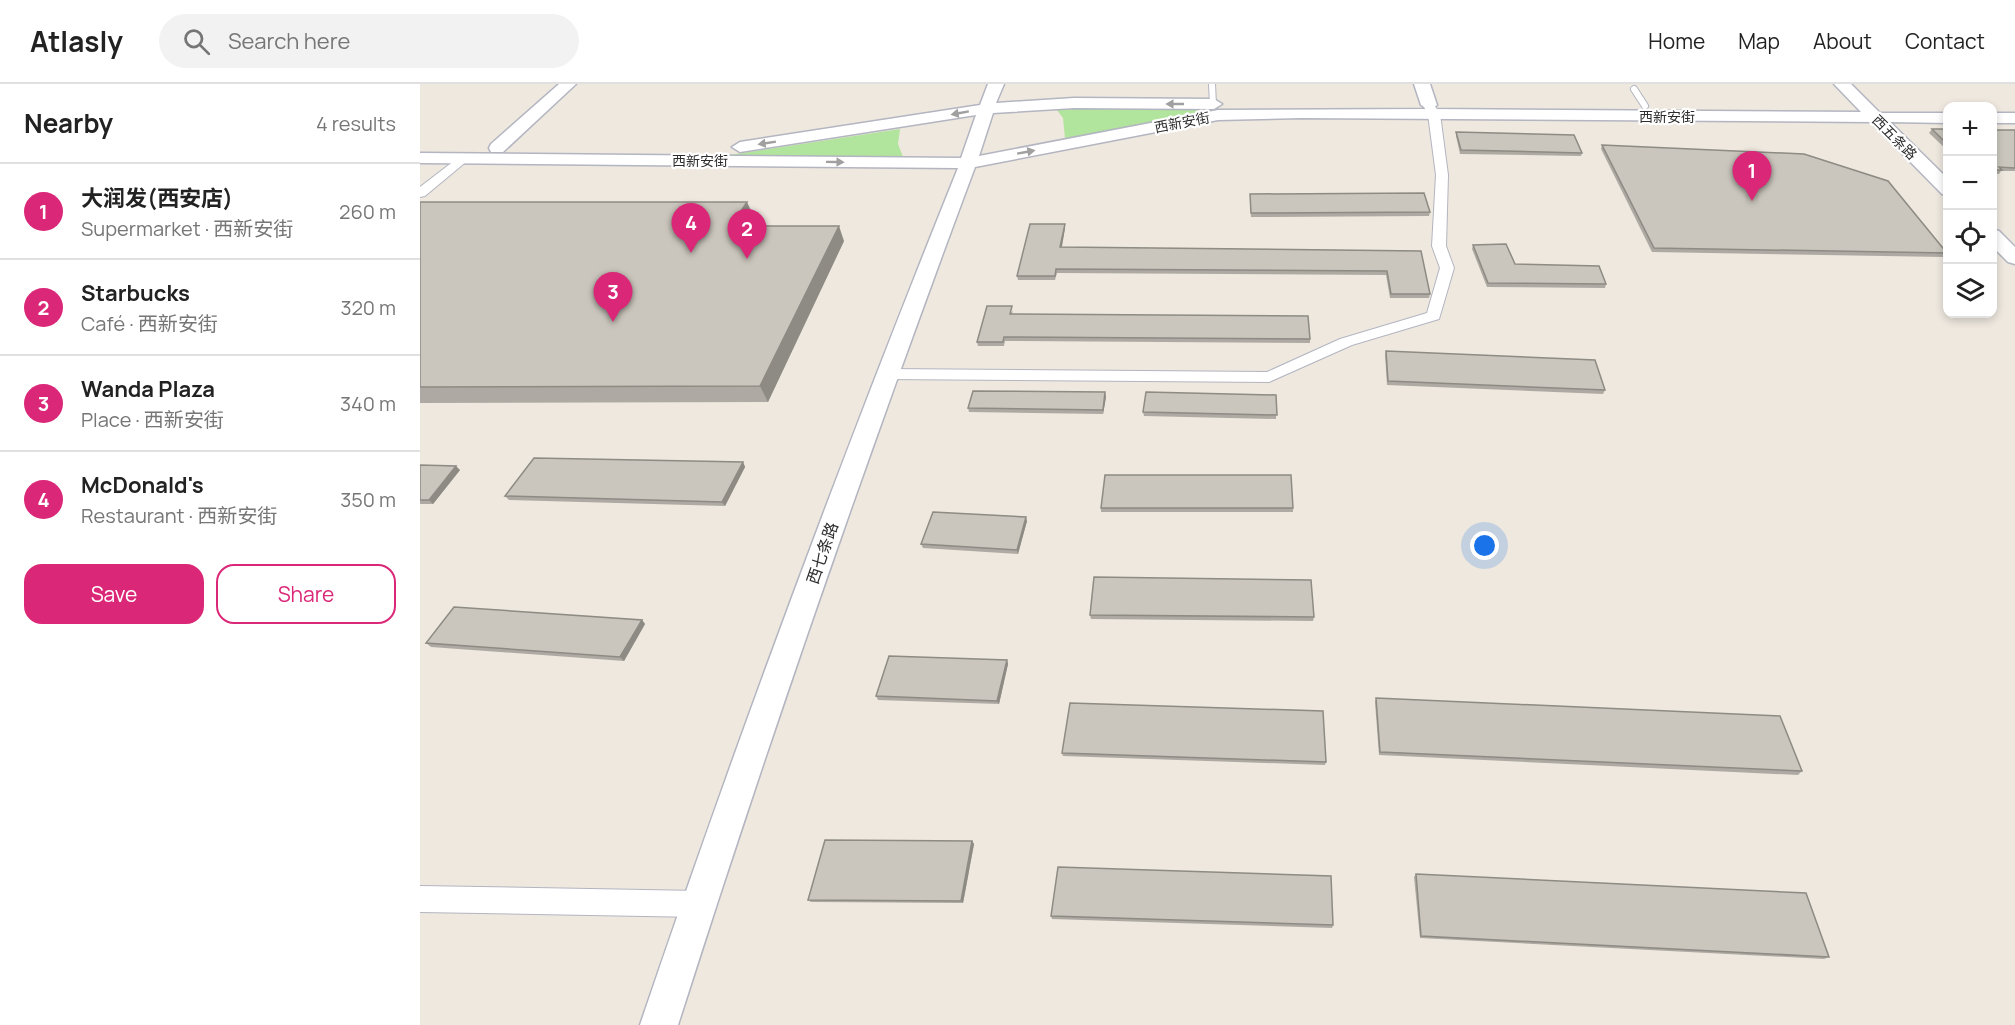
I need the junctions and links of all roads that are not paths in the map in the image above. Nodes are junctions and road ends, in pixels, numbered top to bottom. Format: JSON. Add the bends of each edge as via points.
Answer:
{"nodes":[{"id":1,"x":568,"y":84,"type":"edge"},
{"id":2,"x":996,"y":84,"type":"edge"},
{"id":3,"x":1212,"y":84,"type":"edge"},
{"id":4,"x":1422,"y":84,"type":"edge"},
{"id":5,"x":1842,"y":84,"type":"edge"},
{"id":6,"x":1634,"y":89,"type":"dead end"},
{"id":7,"x":1213,"y":104,"type":"junction"},
{"id":8,"x":1645,"y":106,"type":"junction"},
{"id":9,"x":1943,"y":108,"type":"edge"},
{"id":10,"x":1997,"y":108,"type":"edge"},
{"id":11,"x":2015,"y":108,"type":"edge"},
{"id":12,"x":986,"y":109,"type":"junction"},
{"id":13,"x":1432,"y":110,"type":"junction"},
{"id":14,"x":1871,"y":113,"type":"junction"},
{"id":15,"x":1943,"y":118,"type":"edge"},
{"id":16,"x":1997,"y":118,"type":"edge"},
{"id":17,"x":2015,"y":118,"type":"edge"},
{"id":18,"x":420,"y":148,"type":"edge"},
{"id":19,"x":497,"y":148,"type":"junction"},
{"id":20,"x":420,"y":158,"type":"edge"},
{"id":21,"x":463,"y":159,"type":"junction"},
{"id":22,"x":969,"y":163,"type":"junction"},
{"id":23,"x":1943,"y":186,"type":"edge"},
{"id":24,"x":420,"y":193,"type":"edge"},
{"id":25,"x":1997,"y":240,"type":"edge"},
{"id":26,"x":2015,"y":258,"type":"edge"},
{"id":27,"x":885,"y":374,"type":"junction"},
{"id":28,"x":420,"y":899,"type":"edge"},
{"id":29,"x":699,"y":904,"type":"junction"},
{"id":30,"x":659,"y":1025,"type":"edge"}],
"edges":[{"from":1,"to":19,"type":"main road"},
{"from":2,"to":12,"type":"main road","name":"西七条路"},
{"from":3,"to":7,"type":"lane"},
{"from":4,"to":13,"type":"main road"},
{"from":5,"to":14,"type":"main road","name":"西五条路"},
{"from":6,"to":8,"type":"lane"},
{"from":7,"to":12,"type":"main road","name":"西新安街","one_way":true,"via":[[1074,103]]},
{"from":7,"to":13,"type":"main road","name":"西新安街"},
{"from":8,"to":13,"type":"main road","name":"西新安街"},
{"from":8,"to":14,"type":"main road","name":"西新安街"},
{"from":9,"to":14,"type":"main road","name":"西新安街"},
{"from":10,"to":11,"type":"main road"},
{"from":12,"to":19,"type":"main road","name":"西新安街","one_way":true,"via":[[705,150]]},
{"from":12,"to":22,"type":"main road","name":"西七条路"},
{"from":13,"to":14,"type":"main road","name":"西新安街"},
{"from":22,"to":13,"type":"main road","name":"西新安街","one_way":true,"via":[[1218,116]]},
{"from":13,"to":27,"type":"street","via":[[1442,175],[1439,246],[1447,267],[1434,316],[1346,342],[1269,377]]},
{"from":14,"to":15,"type":"main road","name":"西新安街"},
{"from":14,"to":23,"type":"main road","name":"西五条路"},
{"from":16,"to":17,"type":"main road"},
{"from":18,"to":19,"type":"main road","name":"西新安街"},
{"from":20,"to":21,"type":"main road","name":"西新安街"},
{"from":21,"to":22,"type":"main road","name":"西新安街","one_way":true},
{"from":21,"to":24,"type":"street"},
{"from":22,"to":27,"type":"main road","name":"西七条路"},
{"from":25,"to":26,"type":"main road"},
{"from":27,"to":29,"type":"main road","name":"西七条路"},
{"from":28,"to":29,"type":"street"},
{"from":29,"to":30,"type":"main road","name":"西七条路"}]}
